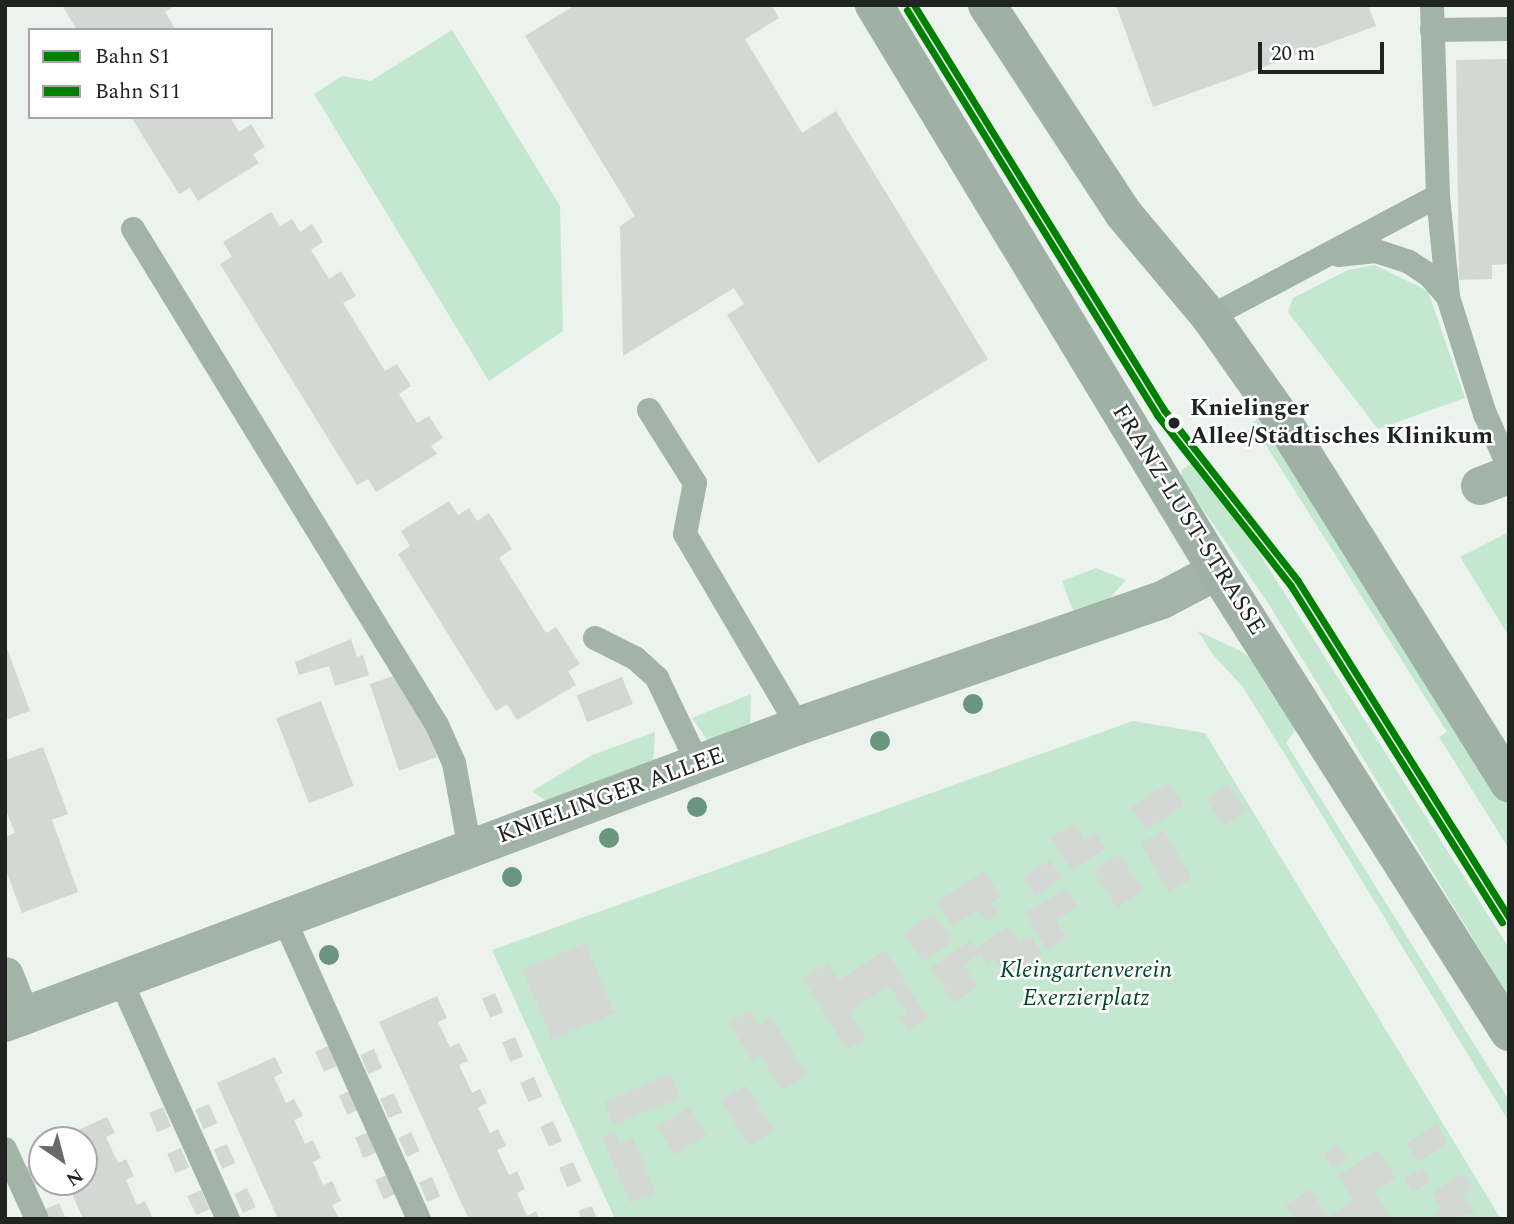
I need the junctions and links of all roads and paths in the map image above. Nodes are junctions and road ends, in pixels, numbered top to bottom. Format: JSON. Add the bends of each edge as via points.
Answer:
{"nodes":[{"id":1,"x":874,"y":5,"type":"edge"},
{"id":2,"x":987,"y":5,"type":"edge"},
{"id":3,"x":1432,"y":5,"type":"edge"},
{"id":4,"x":1509,"y":29,"type":"edge"},
{"id":5,"x":1432,"y":30,"type":"junction"},
{"id":6,"x":1438,"y":197,"type":"junction"},
{"id":7,"x":133,"y":229,"type":"dead end"},
{"id":8,"x":1326,"y":256,"type":"junction"},
{"id":9,"x":1448,"y":297,"type":"junction"},
{"id":10,"x":1210,"y":317,"type":"junction"},
{"id":11,"x":649,"y":410,"type":"dead end"},
{"id":12,"x":1499,"y":476,"type":"edge"},
{"id":13,"x":1217,"y":571,"type":"junction"},
{"id":14,"x":596,"y":638,"type":"dead end"},
{"id":15,"x":799,"y":726,"type":"junction"},
{"id":16,"x":698,"y":764,"type":"junction"},
{"id":17,"x":1509,"y":783,"type":"edge"},
{"id":18,"x":470,"y":849,"type":"junction"},
{"id":19,"x":284,"y":919,"type":"junction"},
{"id":20,"x":5,"y":976,"type":"edge"},
{"id":21,"x":121,"y":981,"type":"junction"},
{"id":22,"x":13,"y":1020,"type":"edge"},
{"id":23,"x":1509,"y":1031,"type":"edge"},
{"id":24,"x":5,"y":1149,"type":"edge"},
{"id":25,"x":37,"y":1219,"type":"edge"},
{"id":26,"x":228,"y":1219,"type":"edge"},
{"id":27,"x":419,"y":1219,"type":"edge"}],
"edges":[{"from":1,"to":13,"type":"street","name":"FRANZ-LUST-STRASSE"},
{"from":2,"to":10,"type":"street","via":[[1123,213]]},
{"from":3,"to":5,"type":"lane"},
{"from":4,"to":5,"type":"lane"},
{"from":5,"to":6,"type":"lane"},
{"from":6,"to":8,"type":"lane"},
{"from":6,"to":9,"type":"lane"},
{"from":7,"to":18,"type":"lane","via":[[437,725],[454,763]]},
{"from":8,"to":9,"type":"lane","via":[[1376,251],[1409,262],[1429,275]]},
{"from":8,"to":10,"type":"lane"},
{"from":9,"to":12,"type":"lane","via":[[1485,414]]},
{"from":10,"to":17,"type":"street","via":[[1277,412]]},
{"from":11,"to":15,"type":"lane","via":[[695,483],[685,534]]},
{"from":13,"to":15,"type":"street","name":"KNIELINGER ALLEE","via":[[1162,600]]},
{"from":13,"to":23,"type":"street","name":"FRANZ-LUST-STRASSE"},
{"from":14,"to":16,"type":"lane","via":[[635,658],[657,678]]},
{"from":15,"to":16,"type":"street","name":"KNIELINGER ALLEE"},
{"from":16,"to":18,"type":"street","name":"KNIELINGER ALLEE"},
{"from":18,"to":19,"type":"street","name":"KNIELINGER ALLEE"},
{"from":19,"to":21,"type":"street","name":"KNIELINGER ALLEE"},
{"from":19,"to":27,"type":"lane"},
{"from":20,"to":22,"type":"street"},
{"from":21,"to":22,"type":"street","name":"KNIELINGER ALLEE"},
{"from":21,"to":26,"type":"lane"},
{"from":24,"to":25,"type":"lane"}]}
